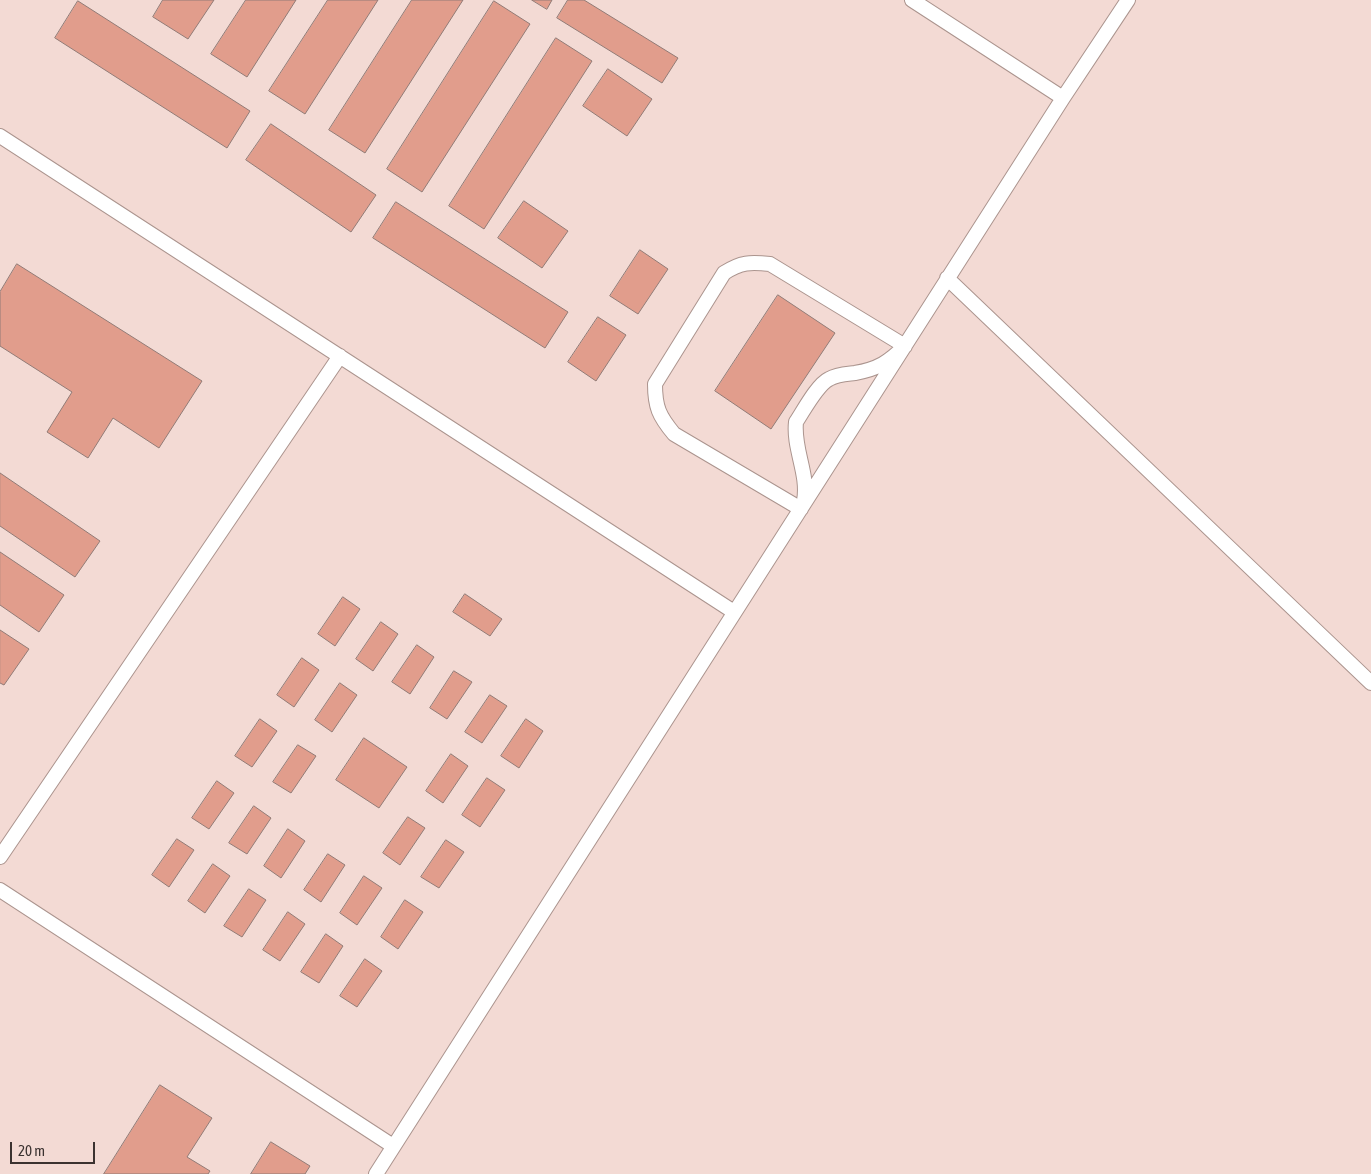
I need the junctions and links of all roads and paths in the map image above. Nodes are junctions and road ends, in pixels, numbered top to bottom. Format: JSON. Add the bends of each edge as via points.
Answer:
{"nodes":[{"id":1,"x":912,"y":0,"type":"edge"},
{"id":2,"x":1128,"y":0,"type":"edge"},
{"id":3,"x":1063,"y":98,"type":"junction"},
{"id":4,"x":0,"y":136,"type":"edge"},
{"id":5,"x":947,"y":278,"type":"junction"},
{"id":6,"x":905,"y":346,"type":"junction"},
{"id":7,"x":340,"y":356,"type":"junction"},
{"id":8,"x":802,"y":506,"type":"junction"},
{"id":9,"x":734,"y":612,"type":"junction"},
{"id":10,"x":1371,"y":683,"type":"edge"},
{"id":11,"x":0,"y":857,"type":"edge"},
{"id":12,"x":0,"y":890,"type":"edge"},
{"id":13,"x":393,"y":1146,"type":"junction"},
{"id":14,"x":376,"y":1174,"type":"edge"}],
"edges":[{"from":1,"to":3,"type":"lane"},
{"from":2,"to":3,"type":"lane"},
{"from":3,"to":5,"type":"lane"},
{"from":4,"to":7,"type":"lane"},
{"from":5,"to":6,"type":"lane"},
{"from":5,"to":10,"type":"lane"},
{"from":6,"to":8,"type":"lane"},
{"from":6,"to":8,"type":"lane","via":[[878,368],[828,379],[796,422],[806,492]]},
{"from":6,"to":8,"type":"lane","via":[[770,264],[750,262],[736,265],[724,273],[656,384],[655,402],[662,419],[674,434]]},
{"from":7,"to":9,"type":"lane"},
{"from":7,"to":11,"type":"lane"},
{"from":8,"to":9,"type":"lane"},
{"from":9,"to":13,"type":"lane"},
{"from":12,"to":13,"type":"lane"},
{"from":13,"to":14,"type":"lane"}]}
